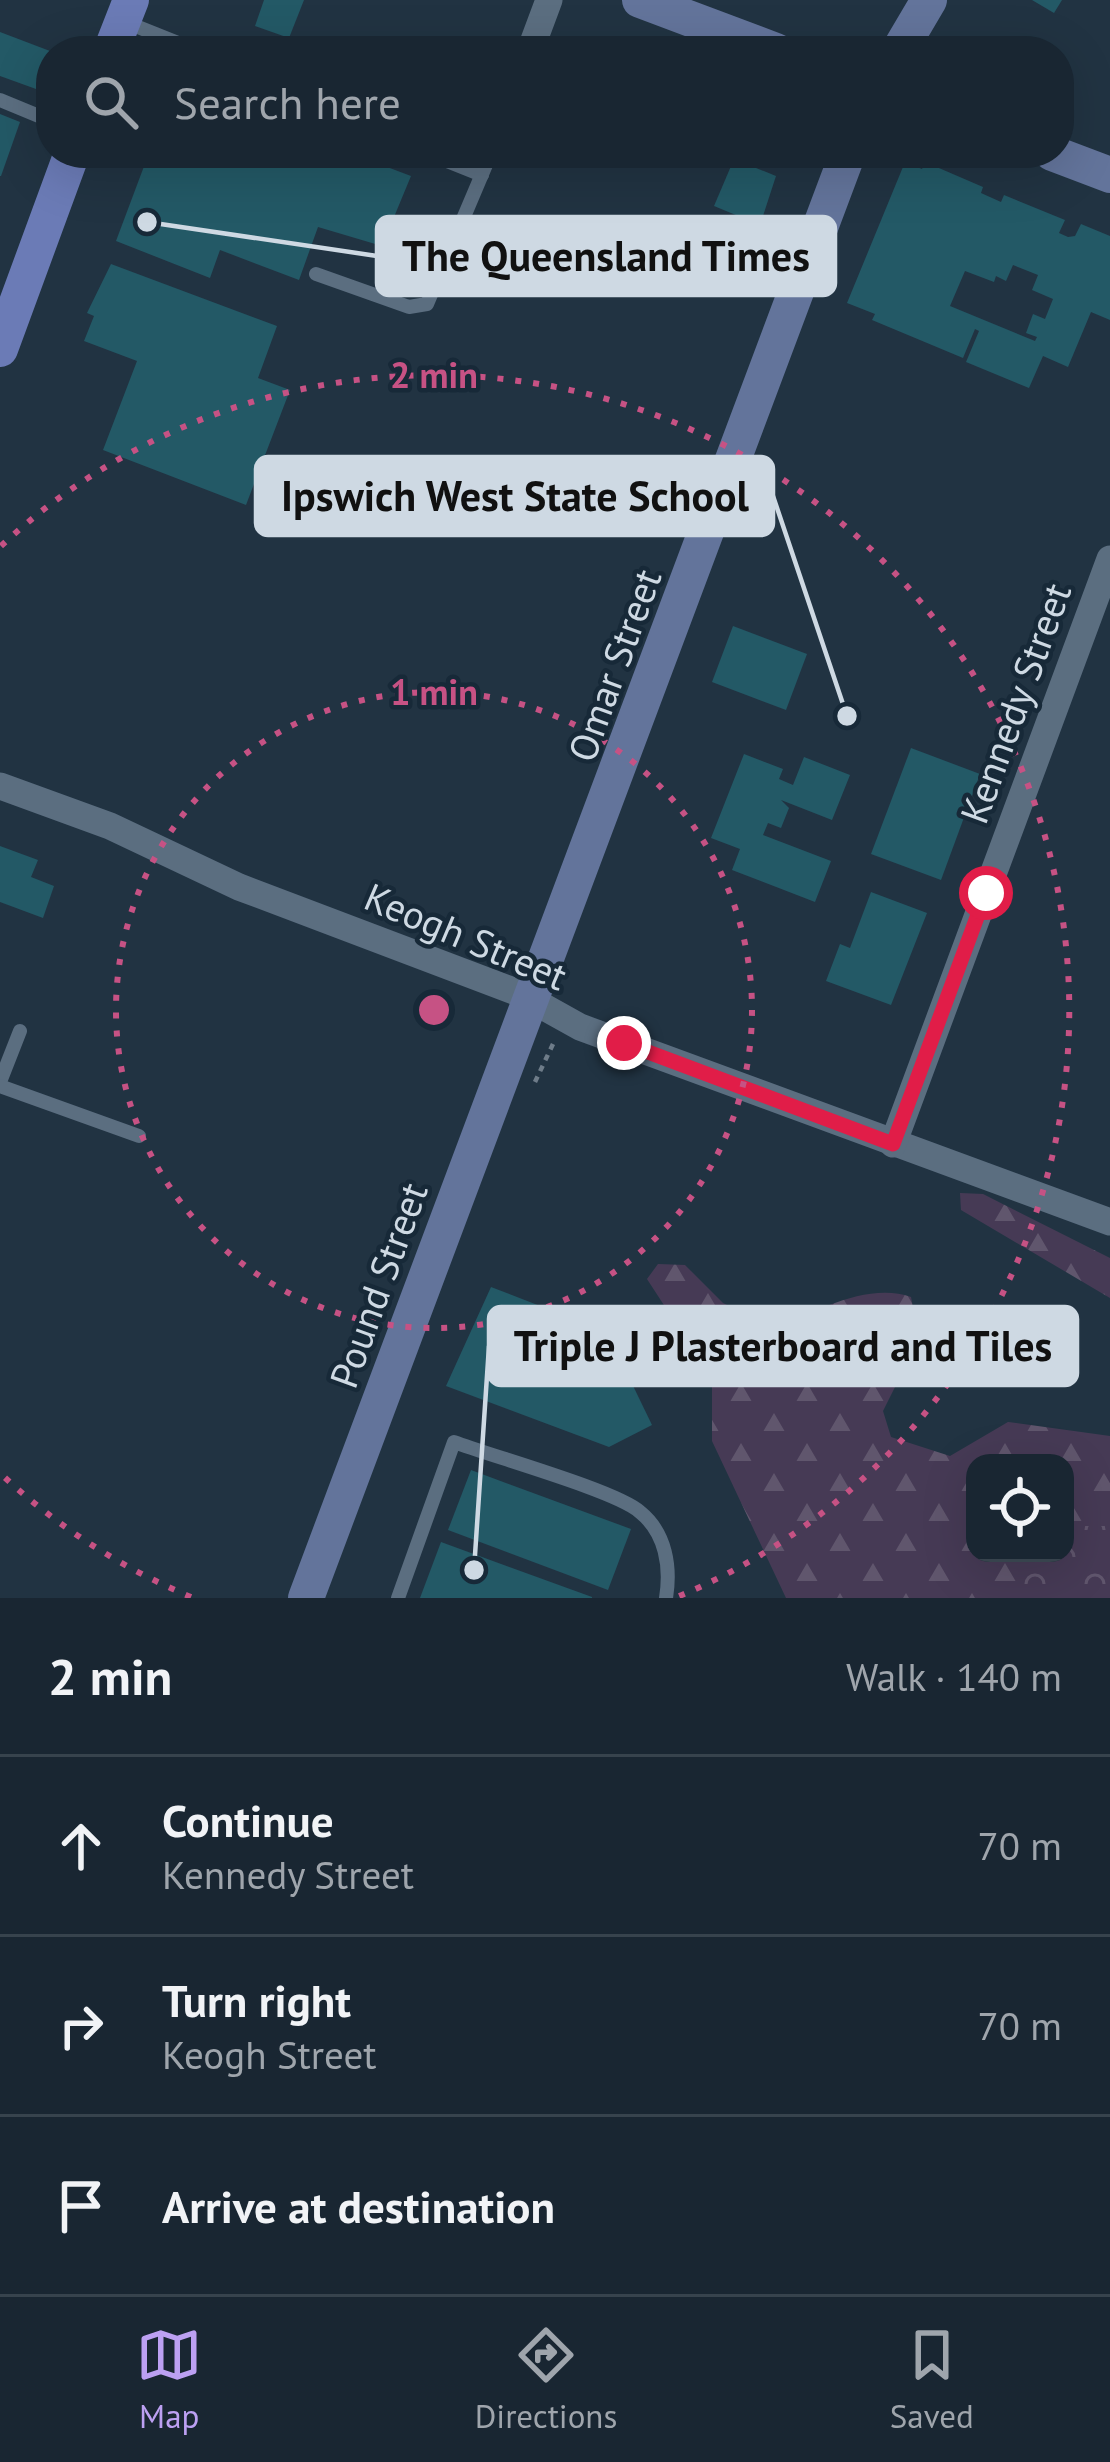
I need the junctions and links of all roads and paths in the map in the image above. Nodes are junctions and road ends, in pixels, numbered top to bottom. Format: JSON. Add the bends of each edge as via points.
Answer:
{"nodes":[{"id":1,"x":549,"y":0,"type":"edge"},
{"id":2,"x":640,"y":0,"type":"edge"},
{"id":3,"x":929,"y":0,"type":"edge"},
{"id":4,"x":122,"y":24,"type":"edge"},
{"id":5,"x":156,"y":36,"type":"edge"},
{"id":6,"x":536,"y":36,"type":"edge"},
{"id":7,"x":736,"y":36,"type":"edge"},
{"id":8,"x":908,"y":36,"type":"edge"},
{"id":9,"x":0,"y":100,"type":"edge"},
{"id":10,"x":36,"y":115,"type":"edge"},
{"id":11,"x":1074,"y":161,"type":"edge"},
{"id":12,"x":66,"y":168,"type":"edge"},
{"id":13,"x":464,"y":168,"type":"edge"},
{"id":14,"x":485,"y":168,"type":"edge"},
{"id":15,"x":842,"y":168,"type":"edge"},
{"id":16,"x":482,"y":175,"type":"junction"},
{"id":17,"x":1110,"y":175,"type":"edge"},
{"id":18,"x":316,"y":274,"type":"dead end"},
{"id":19,"x":0,"y":349,"type":"edge"},
{"id":20,"x":1110,"y":559,"type":"edge"},
{"id":21,"x":0,"y":786,"type":"edge"},
{"id":22,"x":532,"y":1002,"type":"junction"},
{"id":23,"x":20,"y":1030,"type":"dead end"},
{"id":24,"x":0,"y":1084,"type":"edge"},
{"id":25,"x":139,"y":1136,"type":"dead end"},
{"id":26,"x":893,"y":1144,"type":"junction"},
{"id":27,"x":1110,"y":1222,"type":"edge"},
{"id":28,"x":306,"y":1598,"type":"edge"},
{"id":29,"x":398,"y":1598,"type":"edge"},
{"id":30,"x":666,"y":1598,"type":"edge"}],
"edges":[{"from":1,"to":6,"type":"street"},
{"from":2,"to":7,"type":"street"},
{"from":3,"to":8,"type":"street"},
{"from":4,"to":5,"type":"lane"},
{"from":9,"to":10,"type":"lane"},
{"from":11,"to":17,"type":"street"},
{"from":12,"to":19,"type":"main road"},
{"from":13,"to":16,"type":"lane"},
{"from":14,"to":16,"type":"lane"},
{"from":15,"to":22,"type":"street","name":"Omar Street"},
{"from":16,"to":18,"type":"lane","via":[[427,304],[409,307]]},
{"from":20,"to":26,"type":"street","name":"Kennedy Street"},
{"from":21,"to":22,"type":"street","name":"Keogh Street"},
{"from":22,"to":26,"type":"street","name":"Keogh Street"},
{"from":22,"to":28,"type":"street","name":"Pound Street"},
{"from":23,"to":24,"type":"lane"},
{"from":24,"to":25,"type":"lane"},
{"from":26,"to":27,"type":"street","name":"Keogh Street"},
{"from":29,"to":30,"type":"lane","via":[[454,1442],[637,1508],[664,1546]]}]}
